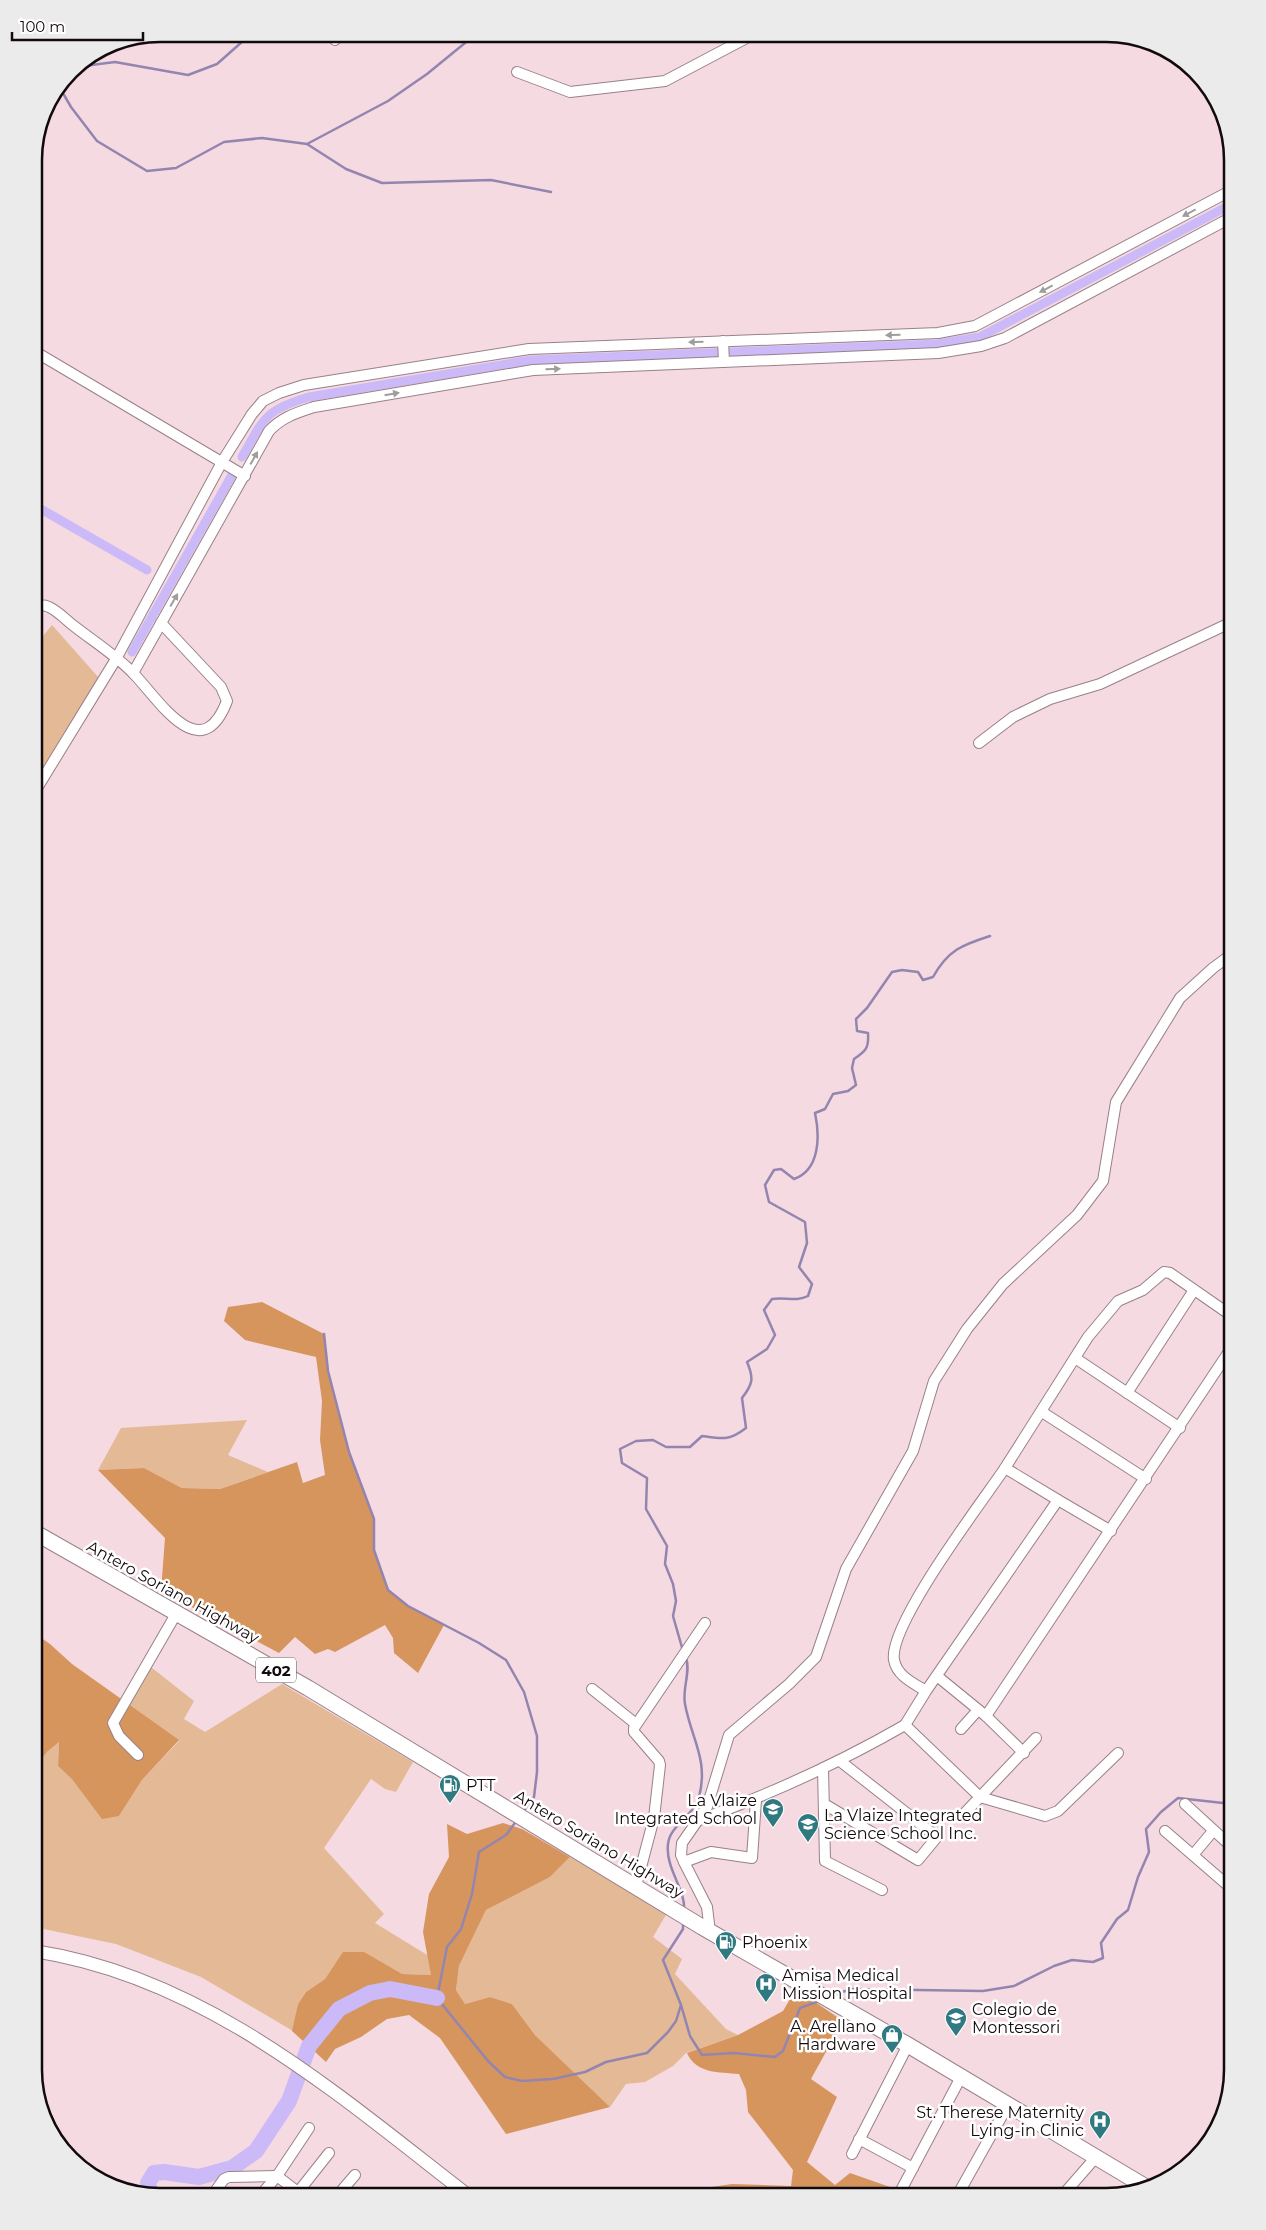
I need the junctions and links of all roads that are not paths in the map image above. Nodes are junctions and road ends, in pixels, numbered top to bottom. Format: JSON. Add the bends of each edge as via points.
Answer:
{"nodes":[{"id":1,"x":738,"y":43,"type":"edge"},
{"id":2,"x":517,"y":72,"type":"dead end"},
{"id":3,"x":1224,"y":194,"type":"edge"},
{"id":4,"x":1224,"y":221,"type":"edge"},
{"id":5,"x":723,"y":341,"type":"junction"},
{"id":6,"x":43,"y":357,"type":"edge"},
{"id":7,"x":724,"y":362,"type":"junction"},
{"id":8,"x":222,"y":462,"type":"junction"},
{"id":9,"x":245,"y":476,"type":"junction"},
{"id":10,"x":43,"y":607,"type":"edge"},
{"id":11,"x":161,"y":623,"type":"junction"},
{"id":12,"x":1224,"y":626,"type":"edge"},
{"id":13,"x":116,"y":659,"type":"junction"},
{"id":14,"x":133,"y":672,"type":"junction"},
{"id":15,"x":979,"y":744,"type":"dead end"},
{"id":16,"x":43,"y":778,"type":"edge"},
{"id":17,"x":1224,"y":960,"type":"edge"},
{"id":18,"x":1194,"y":1290,"type":"junction"},
{"id":19,"x":1224,"y":1311,"type":"edge"},
{"id":20,"x":1075,"y":1358,"type":"junction"},
{"id":21,"x":1224,"y":1359,"type":"edge"},
{"id":22,"x":1127,"y":1393,"type":"junction"},
{"id":23,"x":1042,"y":1412,"type":"junction"},
{"id":24,"x":1180,"y":1428,"type":"junction"},
{"id":25,"x":1005,"y":1468,"type":"junction"},
{"id":26,"x":1146,"y":1479,"type":"junction"},
{"id":27,"x":1058,"y":1500,"type":"junction"},
{"id":28,"x":1111,"y":1531,"type":"junction"},
{"id":29,"x":43,"y":1537,"type":"edge"},
{"id":30,"x":176,"y":1614,"type":"junction"},
{"id":31,"x":705,"y":1622,"type":"dead end"},
{"id":32,"x":937,"y":1676,"type":"junction"},
{"id":33,"x":592,"y":1689,"type":"dead end"},
{"id":34,"x":926,"y":1692,"type":"junction"},
{"id":35,"x":982,"y":1713,"type":"junction"},
{"id":36,"x":636,"y":1724,"type":"junction"},
{"id":37,"x":905,"y":1725,"type":"junction"},
{"id":38,"x":960,"y":1730,"type":"dead end"},
{"id":39,"x":1036,"y":1738,"type":"dead end"},
{"id":40,"x":1024,"y":1752,"type":"junction"},
{"id":41,"x":1118,"y":1753,"type":"dead end"},
{"id":42,"x":138,"y":1755,"type":"dead end"},
{"id":43,"x":840,"y":1761,"type":"junction"},
{"id":44,"x":823,"y":1768,"type":"junction"},
{"id":45,"x":980,"y":1798,"type":"junction"},
{"id":46,"x":756,"y":1800,"type":"junction"},
{"id":47,"x":1185,"y":1804,"type":"dead end"},
{"id":48,"x":826,"y":1805,"type":"junction"},
{"id":49,"x":962,"y":1816,"type":"dead end"},
{"id":50,"x":699,"y":1820,"type":"junction"},
{"id":51,"x":1165,"y":1831,"type":"dead end"},
{"id":52,"x":1213,"y":1831,"type":"junction"},
{"id":53,"x":1224,"y":1840,"type":"edge"},
{"id":54,"x":1192,"y":1855,"type":"junction"},
{"id":55,"x":684,"y":1862,"type":"junction"},
{"id":56,"x":1224,"y":1879,"type":"edge"},
{"id":57,"x":636,"y":1886,"type":"junction"},
{"id":58,"x":882,"y":1890,"type":"dead end"},
{"id":59,"x":710,"y":1932,"type":"junction"},
{"id":60,"x":43,"y":1953,"type":"edge"},
{"id":61,"x":908,"y":2045,"type":"junction"},
{"id":62,"x":962,"y":2077,"type":"junction"},
{"id":63,"x":1008,"y":2105,"type":"junction"},
{"id":64,"x":309,"y":2128,"type":"dead end"},
{"id":65,"x":859,"y":2139,"type":"junction"},
{"id":66,"x":329,"y":2154,"type":"dead end"},
{"id":67,"x":852,"y":2154,"type":"dead end"},
{"id":68,"x":1096,"y":2157,"type":"junction"},
{"id":69,"x":913,"y":2168,"type":"junction"},
{"id":70,"x":355,"y":2175,"type":"dead end"},
{"id":71,"x":277,"y":2176,"type":"junction"},
{"id":72,"x":1138,"y":2182,"type":"edge"},
{"id":73,"x":218,"y":2187,"type":"edge"},
{"id":74,"x":268,"y":2187,"type":"edge"},
{"id":75,"x":290,"y":2187,"type":"edge"},
{"id":76,"x":305,"y":2187,"type":"edge"},
{"id":77,"x":345,"y":2187,"type":"edge"},
{"id":78,"x":458,"y":2187,"type":"edge"},
{"id":79,"x":902,"y":2188,"type":"edge"},
{"id":80,"x":962,"y":2188,"type":"edge"},
{"id":81,"x":1069,"y":2188,"type":"edge"}],
"edges":[{"from":1,"to":2,"type":"street","via":[[665,81],[570,92]]},
{"from":3,"to":5,"type":"street","one_way":true,"via":[[975,326],[938,333]]},
{"from":4,"to":7,"type":"street","via":[[1005,338],[981,346],[938,354]]},
{"from":5,"to":7,"type":"street"},
{"from":5,"to":8,"type":"street","one_way":true,"via":[[528,349],[304,385],[263,401]]},
{"from":6,"to":8,"type":"street"},
{"from":9,"to":7,"type":"street","one_way":true,"via":[[269,431],[279,420],[314,407],[533,370]]},
{"from":8,"to":9,"type":"street"},
{"from":8,"to":13,"type":"street"},
{"from":11,"to":9,"type":"street","one_way":true},
{"from":10,"to":13,"type":"street","via":[[49,608]]},
{"from":11,"to":14,"type":"street"},
{"from":11,"to":14,"type":"street","via":[[221,687],[227,701],[221,717],[206,728],[194,731],[180,724]]},
{"from":12,"to":15,"type":"street","via":[[1100,684],[1050,699],[1013,718]]},
{"from":13,"to":14,"type":"street"},
{"from":13,"to":16,"type":"street"},
{"from":17,"to":50,"type":"street","via":[[1180,998],[1116,1102],[1103,1181],[1077,1215],[1003,1284],[967,1329],[934,1381],[914,1451],[846,1569],[816,1657],[729,1735],[708,1807]]},
{"from":18,"to":19,"type":"street"},
{"from":18,"to":20,"type":"street","via":[[1164,1272],[1143,1290],[1118,1301]]},
{"from":18,"to":22,"type":"street"},
{"from":20,"to":22,"type":"street"},
{"from":20,"to":23,"type":"street"},
{"from":21,"to":24,"type":"street"},
{"from":22,"to":24,"type":"street"},
{"from":23,"to":25,"type":"street"},
{"from":23,"to":26,"type":"street"},
{"from":24,"to":26,"type":"street"},
{"from":25,"to":27,"type":"street"},
{"from":25,"to":34,"type":"street","via":[[924,1586],[895,1644],[896,1668]]},
{"from":26,"to":28,"type":"street"},
{"from":27,"to":28,"type":"street"},
{"from":27,"to":32,"type":"street"},
{"from":28,"to":35,"type":"street"},
{"from":29,"to":30,"type":"main road","name":"Antero Soriano Highway","number":"402"},
{"from":30,"to":42,"type":"street","via":[[113,1723],[119,1736]]},
{"from":30,"to":57,"type":"main road","name":"Antero Soriano Highway","number":"402","via":[[308,1688]]},
{"from":31,"to":36,"type":"street"},
{"from":32,"to":34,"type":"street"},
{"from":32,"to":35,"type":"street"},
{"from":33,"to":36,"type":"street"},
{"from":34,"to":37,"type":"street"},
{"from":35,"to":38,"type":"street"},
{"from":35,"to":40,"type":"street"},
{"from":36,"to":57,"type":"street","via":[[634,1732],[660,1765],[654,1818]]},
{"from":37,"to":43,"type":"street"},
{"from":37,"to":45,"type":"street"},
{"from":39,"to":40,"type":"street"},
{"from":40,"to":45,"type":"street"},
{"from":41,"to":45,"type":"street","via":[[1051,1815]]},
{"from":43,"to":44,"type":"street"},
{"from":43,"to":48,"type":"street","via":[[938,1837],[918,1860]]},
{"from":44,"to":46,"type":"street"},
{"from":44,"to":48,"type":"street"},
{"from":45,"to":49,"type":"street"},
{"from":46,"to":50,"type":"street"},
{"from":46,"to":55,"type":"street","via":[[752,1858],[711,1852]]},
{"from":47,"to":52,"type":"street"},
{"from":48,"to":58,"type":"street","via":[[825,1861]]},
{"from":50,"to":55,"type":"street","via":[[682,1843]]},
{"from":51,"to":54,"type":"street"},
{"from":52,"to":53,"type":"street"},
{"from":52,"to":54,"type":"street"},
{"from":54,"to":56,"type":"street"},
{"from":55,"to":59,"type":"street","via":[[707,1907]]},
{"from":57,"to":59,"type":"main road","name":"Antero Soriano Highway","number":"402"},
{"from":59,"to":61,"type":"main road","name":"Antero Soriano Highway","number":"402"},
{"from":60,"to":78,"type":"street","via":[[165,1989],[256,2037]]},
{"from":61,"to":62,"type":"main road","name":"Antero Soriano Highway","number":"402"},
{"from":61,"to":65,"type":"street"},
{"from":62,"to":63,"type":"main road","name":"Antero Soriano Highway","number":"402"},
{"from":62,"to":69,"type":"street"},
{"from":63,"to":68,"type":"main road","name":"Antero Soriano Highway","number":"402"},
{"from":63,"to":80,"type":"street"},
{"from":64,"to":71,"type":"street"},
{"from":65,"to":67,"type":"street"},
{"from":65,"to":69,"type":"street"},
{"from":66,"to":76,"type":"street"},
{"from":68,"to":72,"type":"main road","name":"Antero Soriano Highway","number":"402"},
{"from":68,"to":81,"type":"street"},
{"from":69,"to":79,"type":"street"},
{"from":70,"to":77,"type":"street"},
{"from":71,"to":73,"type":"street","via":[[229,2177]]},
{"from":71,"to":74,"type":"street"},
{"from":71,"to":75,"type":"street"}]}
